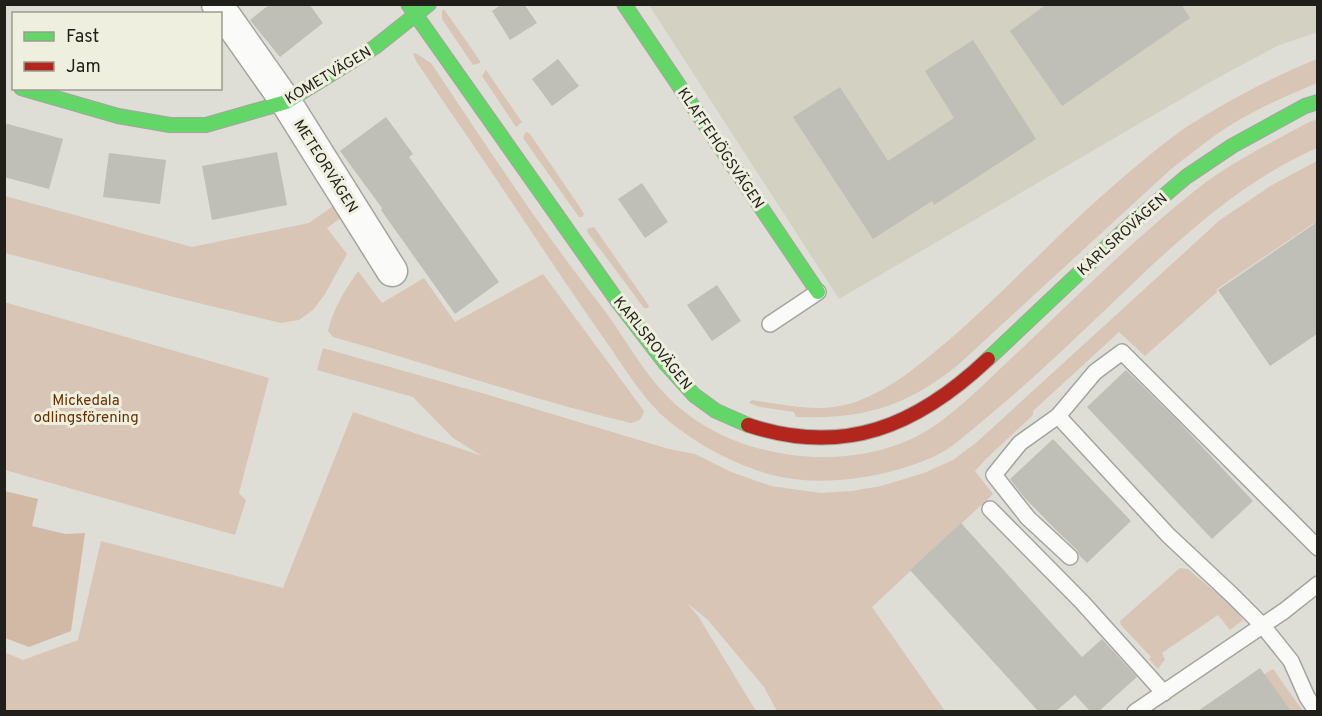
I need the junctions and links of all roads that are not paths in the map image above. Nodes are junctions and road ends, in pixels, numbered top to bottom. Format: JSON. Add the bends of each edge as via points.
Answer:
{"nodes":[{"id":1,"x":217,"y":4,"type":"edge"},
{"id":2,"x":429,"y":4,"type":"edge"},
{"id":3,"x":624,"y":4,"type":"edge"},
{"id":4,"x":412,"y":10,"type":"edge"},
{"id":5,"x":28,"y":90,"type":"edge"},
{"id":6,"x":286,"y":102,"type":"junction"},
{"id":7,"x":1317,"y":102,"type":"edge"},
{"id":8,"x":392,"y":271,"type":"dead end"},
{"id":9,"x":818,"y":292,"type":"joint"},
{"id":10,"x":770,"y":324,"type":"dead end"},
{"id":11,"x":1058,"y":416,"type":"junction"},
{"id":12,"x":990,"y":509,"type":"dead end"},
{"id":13,"x":1317,"y":548,"type":"edge"},
{"id":14,"x":1070,"y":557,"type":"dead end"},
{"id":15,"x":1317,"y":584,"type":"edge"},
{"id":16,"x":1263,"y":626,"type":"junction"},
{"id":17,"x":1164,"y":693,"type":"junction"},
{"id":18,"x":1135,"y":711,"type":"edge"},
{"id":19,"x":1317,"y":711,"type":"edge"}],
"edges":[{"from":1,"to":6,"type":"street","name":"METEORVÄGEN"},
{"from":2,"to":4,"type":"street"},
{"from":3,"to":9,"type":"street","name":"KLAFFEHÖGSVÄGEN"},
{"from":4,"to":6,"type":"street","name":"KOMETVÄGEN","via":[[375,47]]},
{"from":4,"to":7,"type":"street","name":"KARLSROVÄGEN","via":[[675,377],[732,419],[762,430],[817,439],[869,433],[900,422],[948,393],[1186,177],[1232,146]]},
{"from":5,"to":6,"type":"street","name":"KOMETVÄGEN","via":[[118,117],[170,125],[206,125]]},
{"from":6,"to":8,"type":"street","name":"METEORVÄGEN"},
{"from":9,"to":10,"type":"lane"},
{"from":11,"to":13,"type":"lane","via":[[1095,372],[1122,352]]},
{"from":11,"to":14,"type":"lane","via":[[1020,443],[994,475],[1028,518]]},
{"from":11,"to":16,"type":"lane","via":[[1168,535]]},
{"from":12,"to":17,"type":"lane"},
{"from":15,"to":16,"type":"lane"},
{"from":16,"to":17,"type":"lane"},
{"from":16,"to":19,"type":"lane","via":[[1291,662]]},
{"from":17,"to":18,"type":"lane"}]}
